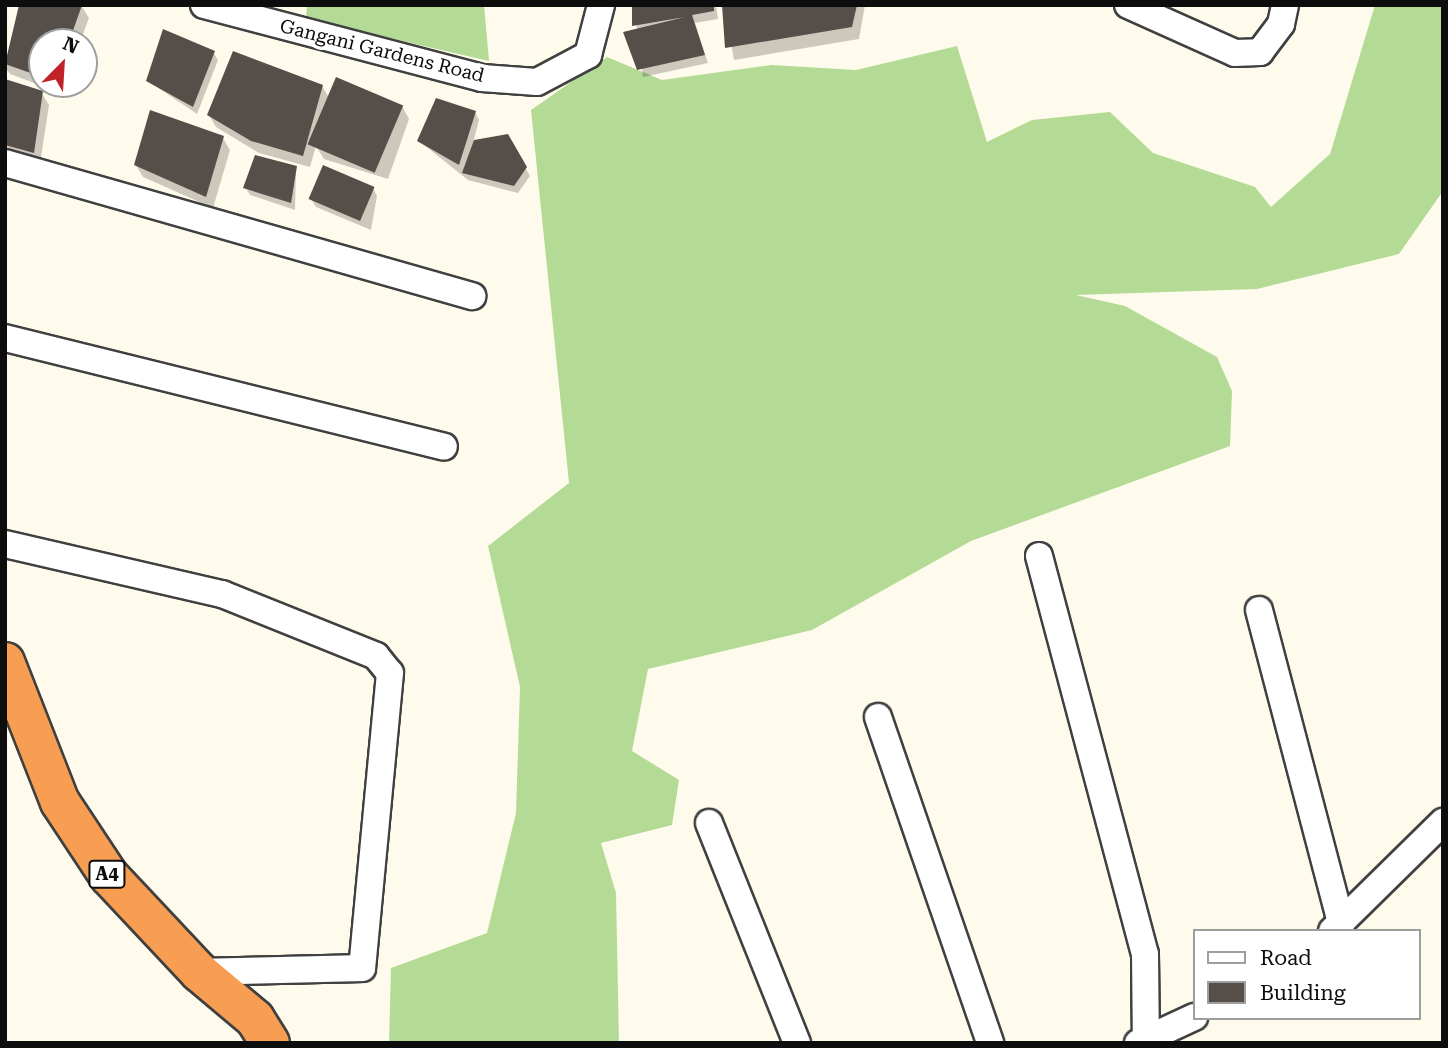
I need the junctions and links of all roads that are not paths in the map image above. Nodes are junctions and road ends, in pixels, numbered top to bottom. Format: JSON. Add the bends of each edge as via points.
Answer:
{"nodes":[{"id":1,"x":204,"y":5,"type":"edge"},
{"id":2,"x":601,"y":5,"type":"edge"},
{"id":3,"x":1128,"y":5,"type":"edge"},
{"id":4,"x":1285,"y":5,"type":"edge"},
{"id":5,"x":285,"y":16,"type":"edge"},
{"id":6,"x":5,"y":163,"type":"edge"},
{"id":7,"x":472,"y":296,"type":"dead end"},
{"id":8,"x":5,"y":338,"type":"edge"},
{"id":9,"x":444,"y":447,"type":"dead end"},
{"id":10,"x":5,"y":544,"type":"edge"},
{"id":11,"x":1039,"y":556,"type":"dead end"},
{"id":12,"x":1259,"y":610,"type":"dead end"},
{"id":13,"x":5,"y":662,"type":"edge"},
{"id":14,"x":878,"y":717,"type":"dead end"},
{"id":15,"x":1443,"y":822,"type":"edge"},
{"id":16,"x":709,"y":823,"type":"dead end"},
{"id":17,"x":1336,"y":927,"type":"edge"},
{"id":18,"x":199,"y":972,"type":"junction"},
{"id":19,"x":1192,"y":1018,"type":"edge"},
{"id":20,"x":1143,"y":1042,"type":"edge"},
{"id":21,"x":270,"y":1043,"type":"edge"},
{"id":22,"x":797,"y":1043,"type":"edge"},
{"id":23,"x":990,"y":1043,"type":"edge"}],
"edges":[{"from":1,"to":5,"type":"street","name":"Gangani Gardens Road"},
{"from":2,"to":5,"type":"street","name":"Gangani Gardens Road","via":[[588,55],[537,82],[482,78]]},
{"from":3,"to":4,"type":"street","via":[[1236,53],[1260,52],[1281,24]]},
{"from":6,"to":7,"type":"street"},
{"from":8,"to":9,"type":"street"},
{"from":10,"to":18,"type":"street","via":[[222,594],[376,656],[390,673],[362,968]]},
{"from":11,"to":20,"type":"street","via":[[1145,954]]},
{"from":12,"to":17,"type":"street"},
{"from":13,"to":18,"type":"highway","number":"A4","via":[[60,802],[108,876]]},
{"from":14,"to":23,"type":"street"},
{"from":15,"to":17,"type":"street"},
{"from":16,"to":22,"type":"street"},
{"from":18,"to":21,"type":"highway","number":"A4","via":[[255,1019]]},
{"from":19,"to":20,"type":"street"}]}
